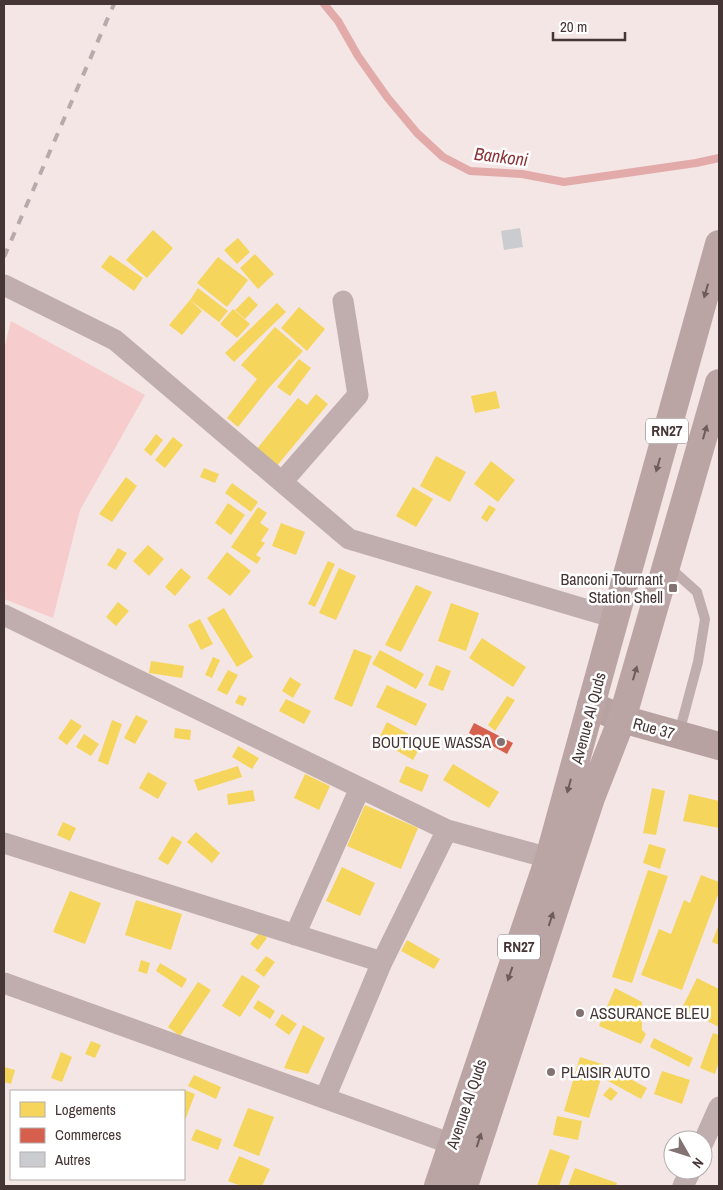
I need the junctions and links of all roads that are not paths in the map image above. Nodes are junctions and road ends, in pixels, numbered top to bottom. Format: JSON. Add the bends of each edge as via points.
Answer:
{"nodes":[{"id":1,"x":719,"y":244,"type":"edge"},
{"id":2,"x":4,"y":285,"type":"edge"},
{"id":3,"x":344,"y":301,"type":"dead end"},
{"id":4,"x":719,"y":383,"type":"edge"},
{"id":5,"x":282,"y":482,"type":"junction"},
{"id":6,"x":666,"y":565,"type":"junction"},
{"id":7,"x":4,"y":615,"type":"edge"},
{"id":8,"x":614,"y":618,"type":"junction"},
{"id":9,"x":591,"y":705,"type":"junction"},
{"id":10,"x":622,"y":719,"type":"junction"},
{"id":11,"x":679,"y":735,"type":"junction"},
{"id":12,"x":719,"y":746,"type":"edge"},
{"id":13,"x":360,"y":788,"type":"junction"},
{"id":14,"x":447,"y":830,"type":"junction"},
{"id":15,"x":4,"y":843,"type":"edge"},
{"id":16,"x":549,"y":858,"type":"junction"},
{"id":17,"x":295,"y":935,"type":"junction"},
{"id":18,"x":382,"y":962,"type":"junction"},
{"id":19,"x":4,"y":983,"type":"edge"},
{"id":20,"x":325,"y":1098,"type":"junction"},
{"id":21,"x":719,"y":1107,"type":"edge"},
{"id":22,"x":709,"y":1130,"type":"edge"},
{"id":23,"x":452,"y":1144,"type":"junction"},
{"id":24,"x":438,"y":1186,"type":"edge"},
{"id":25,"x":464,"y":1186,"type":"edge"}],
"edges":[{"from":1,"to":8,"type":"main road","name":"Avenue Al Quds","number":"RN27","one_way":true},
{"from":2,"to":5,"type":"street","via":[[115,340]]},
{"from":3,"to":5,"type":"street","via":[[358,395]]},
{"from":6,"to":4,"type":"main road","name":"Avenue Al Quds","number":"RN27","one_way":true},
{"from":5,"to":8,"type":"street","via":[[349,539]]},
{"from":10,"to":6,"type":"main road","name":"Avenue Al Quds","number":"RN27","one_way":true},
{"from":6,"to":11,"type":"lane","via":[[697,592],[705,619],[698,662]]},
{"from":7,"to":13,"type":"street"},
{"from":8,"to":9,"type":"main road","name":"Avenue Al Quds","number":"RN27"},
{"from":9,"to":10,"type":"main road","name":"Rue 37"},
{"from":9,"to":16,"type":"main road","name":"Avenue Al Quds","number":"RN27","one_way":true},
{"from":10,"to":11,"type":"main road","name":"Rue 37"},
{"from":25,"to":10,"type":"main road","name":"Avenue Al Quds","number":"RN27","one_way":true,"via":[[591,798]]},
{"from":11,"to":12,"type":"main road","name":"Rue 37"},
{"from":13,"to":14,"type":"street"},
{"from":13,"to":17,"type":"street"},
{"from":14,"to":16,"type":"street"},
{"from":14,"to":18,"type":"street"},
{"from":15,"to":17,"type":"street"},
{"from":16,"to":23,"type":"main road","name":"Avenue Al Quds","number":"RN27","one_way":true},
{"from":17,"to":18,"type":"street"},
{"from":18,"to":20,"type":"street"},
{"from":19,"to":20,"type":"street"},
{"from":20,"to":23,"type":"street"},
{"from":21,"to":22,"type":"street"},
{"from":23,"to":24,"type":"main road","name":"Avenue Al Quds","number":"RN27"}]}
